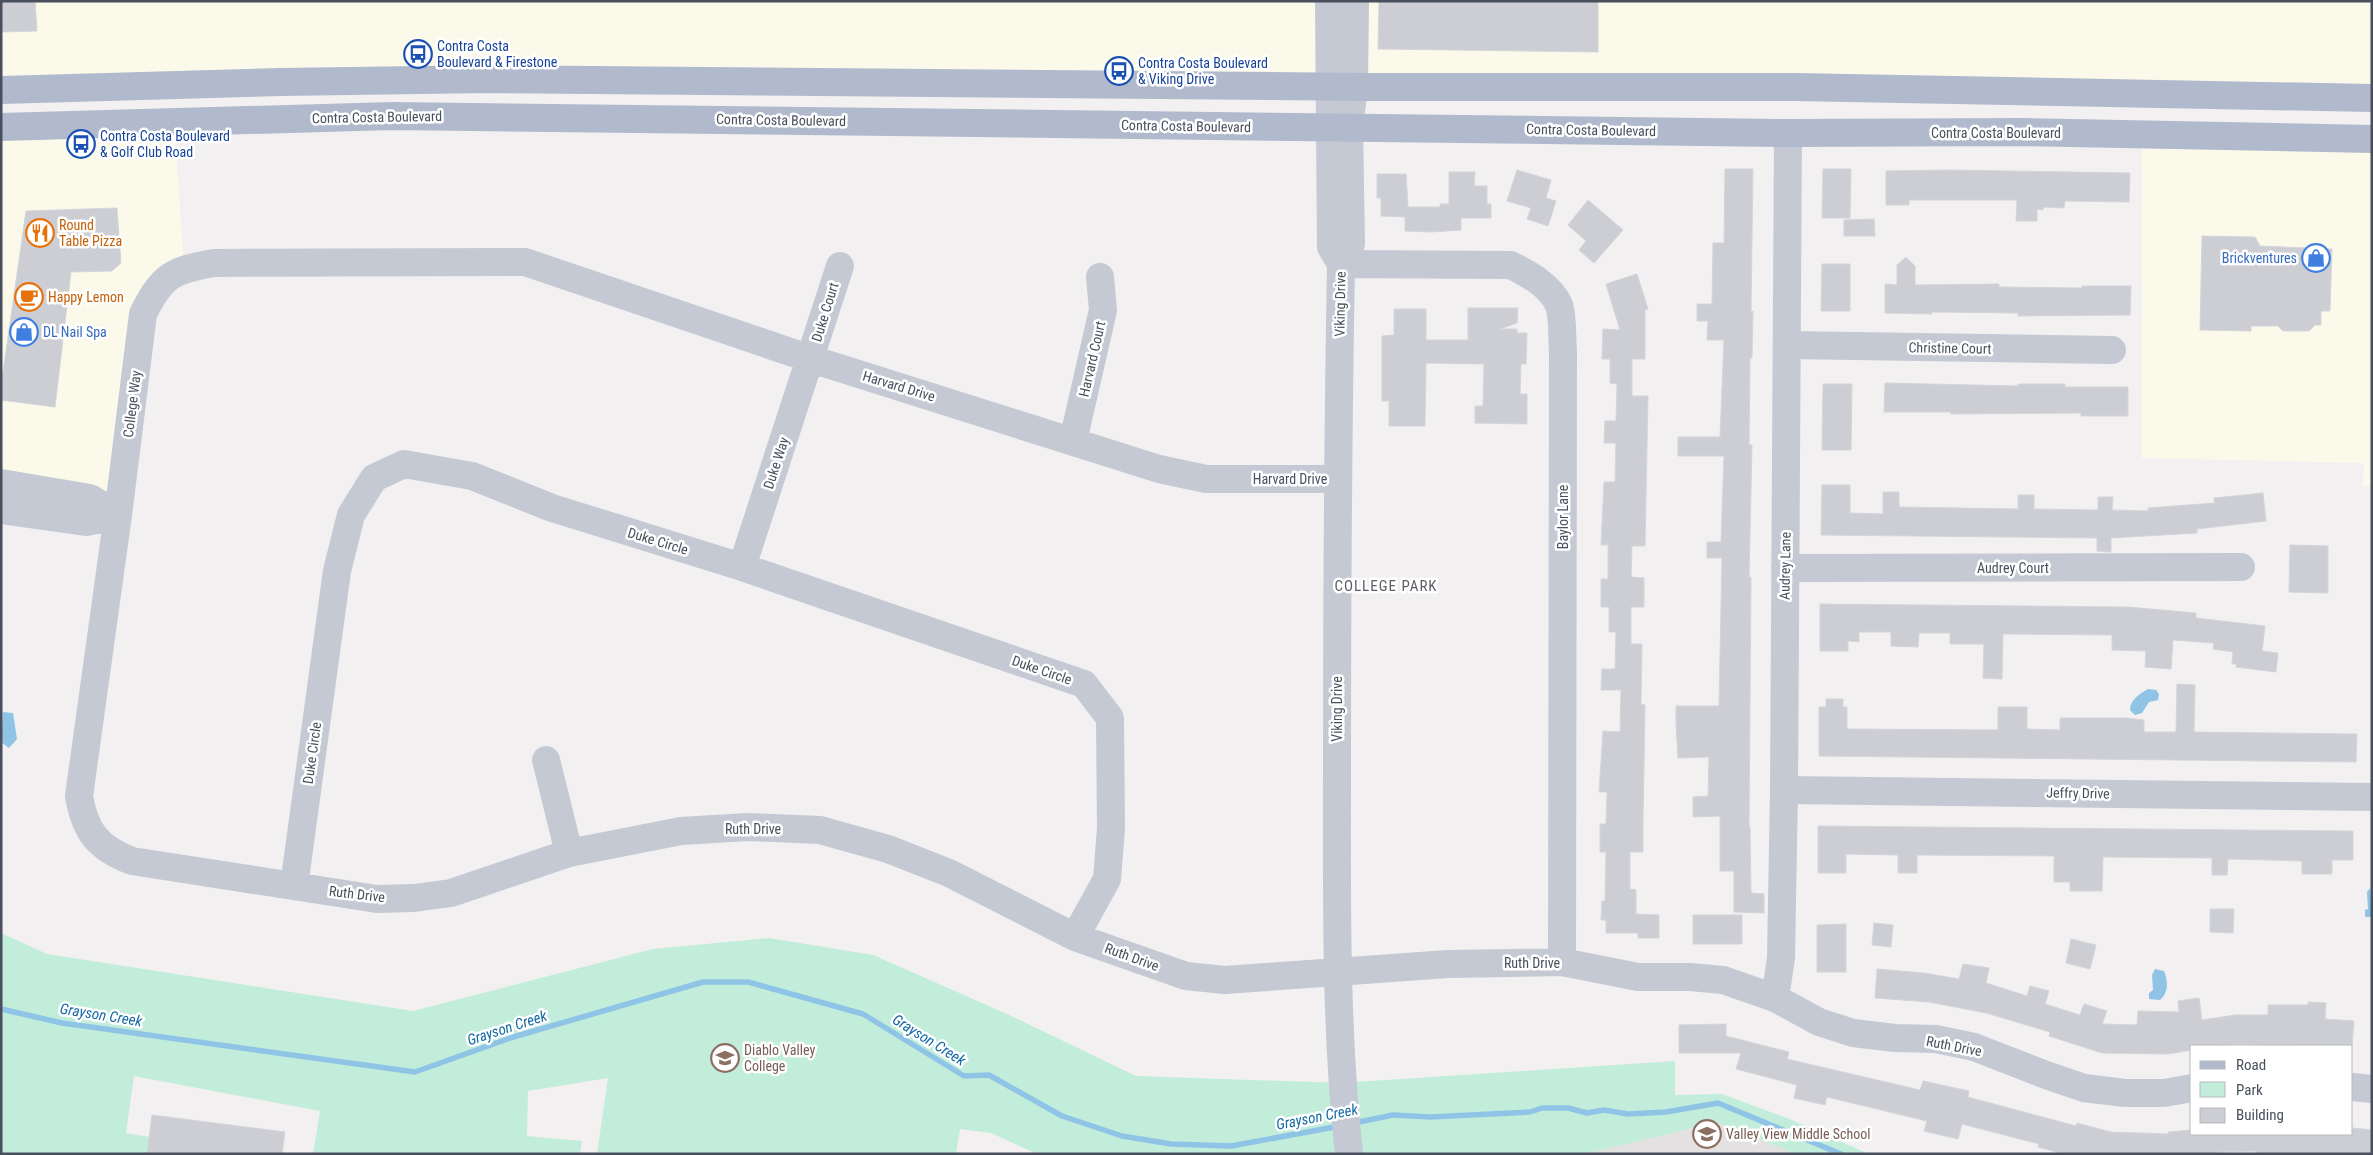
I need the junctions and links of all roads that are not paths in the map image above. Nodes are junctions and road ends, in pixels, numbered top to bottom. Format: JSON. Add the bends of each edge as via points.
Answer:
{"nodes":[{"id":1,"x":1328,"y":1,"type":"edge"},
{"id":2,"x":1355,"y":1,"type":"edge"},
{"id":3,"x":1341,"y":87,"type":"junction"},
{"id":4,"x":1,"y":90,"type":"edge"},
{"id":5,"x":2372,"y":98,"type":"edge"},
{"id":6,"x":1,"y":127,"type":"edge"},
{"id":7,"x":1340,"y":127,"type":"junction"},
{"id":8,"x":1788,"y":133,"type":"junction"},
{"id":9,"x":2372,"y":140,"type":"edge"},
{"id":10,"x":467,"y":262,"type":"joint"},
{"id":11,"x":1341,"y":264,"type":"junction"},
{"id":12,"x":840,"y":266,"type":"dead end"},
{"id":13,"x":1100,"y":277,"type":"dead end"},
{"id":14,"x":1788,"y":345,"type":"junction"},
{"id":15,"x":2112,"y":350,"type":"dead end"},
{"id":16,"x":811,"y":359,"type":"junction"},
{"id":17,"x":1073,"y":441,"type":"junction"},
{"id":18,"x":1338,"y":479,"type":"junction"},
{"id":19,"x":1,"y":482,"type":"edge"},
{"id":20,"x":1,"y":510,"type":"edge"},
{"id":21,"x":118,"y":515,"type":"junction"},
{"id":22,"x":742,"y":567,"type":"junction"},
{"id":23,"x":2241,"y":567,"type":"dead end"},
{"id":24,"x":1785,"y":568,"type":"junction"},
{"id":25,"x":546,"y":760,"type":"dead end"},
{"id":26,"x":1784,"y":790,"type":"junction"},
{"id":27,"x":2372,"y":796,"type":"edge"},
{"id":28,"x":92,"y":836,"type":"joint"},
{"id":29,"x":569,"y":853,"type":"junction"},
{"id":30,"x":294,"y":886,"type":"junction"},
{"id":31,"x":1075,"y":937,"type":"junction"},
{"id":32,"x":1562,"y":962,"type":"junction"},
{"id":33,"x":1337,"y":973,"type":"junction"},
{"id":34,"x":1775,"y":998,"type":"junction"},
{"id":35,"x":2353,"y":1087,"type":"edge"},
{"id":36,"x":2190,"y":1088,"type":"edge"},
{"id":37,"x":2372,"y":1089,"type":"edge"},
{"id":38,"x":1349,"y":1154,"type":"edge"}],
"edges":[{"from":1,"to":3,"type":"street"},
{"from":2,"to":3,"type":"street"},
{"from":3,"to":4,"type":"main road","via":[[489,79]]},
{"from":3,"to":5,"type":"main road","via":[[1796,87]]},
{"from":3,"to":7,"type":"street","name":"Viking Drive"},
{"from":6,"to":7,"type":"main road","name":"Contra Costa Boulevard","via":[[393,116]]},
{"from":7,"to":8,"type":"main road","name":"Contra Costa Boulevard"},
{"from":7,"to":11,"type":"street","name":"Viking Drive","via":[[1331,247]]},
{"from":8,"to":9,"type":"main road","name":"Contra Costa Boulevard","via":[[2022,132]]},
{"from":8,"to":14,"type":"street","name":"Audrey Lane"},
{"from":10,"to":16,"type":"street","name":"Harvard Drive","via":[[525,262]]},
{"from":10,"to":21,"type":"street","name":"College Way","via":[[214,263],[184,268],[166,278],[143,314]]},
{"from":11,"to":18,"type":"street","name":"Viking Drive"},
{"from":11,"to":32,"type":"street","name":"Baylor Lane","via":[[1511,265],[1549,291],[1559,306],[1563,353]]},
{"from":12,"to":16,"type":"street","name":"Duke Court"},
{"from":13,"to":17,"type":"street","name":"Harvard Court","via":[[1103,310]]},
{"from":14,"to":15,"type":"street","name":"Christine Court"},
{"from":14,"to":24,"type":"street","name":"Audrey Lane"},
{"from":16,"to":17,"type":"street","name":"Harvard Drive"},
{"from":16,"to":22,"type":"street","name":"Duke Way"},
{"from":17,"to":18,"type":"street","name":"Harvard Drive","via":[[1159,469],[1206,479]]},
{"from":18,"to":33,"type":"street","name":"Viking Drive"},
{"from":19,"to":21,"type":"street","via":[[90,498]]},
{"from":20,"to":21,"type":"street","via":[[86,522]]},
{"from":21,"to":28,"type":"street","name":"College Way","via":[[78,796],[82,816]]},
{"from":22,"to":30,"type":"street","name":"Duke Circle","via":[[552,508],[472,476],[404,464],[374,478],[351,515],[336,571]]},
{"from":22,"to":31,"type":"street","name":"Duke Circle","via":[[1084,684],[1110,718],[1111,828],[1107,879]]},
{"from":23,"to":24,"type":"street","name":"Audrey Court"},
{"from":24,"to":26,"type":"street","name":"Audrey Lane"},
{"from":25,"to":29,"type":"street"},
{"from":26,"to":27,"type":"street","name":"Jeffry Drive"},
{"from":26,"to":34,"type":"street","name":"Audrey Lane","via":[[1781,958]]},
{"from":28,"to":30,"type":"street","name":"Ruth Drive","via":[[114,854],[132,861]]},
{"from":29,"to":30,"type":"street","name":"Ruth Drive","via":[[450,893],[414,898],[377,899]]},
{"from":29,"to":31,"type":"street","name":"Ruth Drive","via":[[681,831],[748,827],[820,830],[888,849],[949,873]]},
{"from":31,"to":33,"type":"street","name":"Ruth Drive","via":[[1186,976],[1225,980]]},
{"from":32,"to":33,"type":"street","name":"Ruth Drive","via":[[1448,964]]},
{"from":32,"to":34,"type":"street","name":"Ruth Drive","via":[[1638,977],[1722,980]]},
{"from":33,"to":38,"type":"street","name":"Viking Drive","via":[[1341,1083]]},
{"from":34,"to":36,"type":"street","name":"Ruth Drive","via":[[1819,1022],[1853,1033],[1936,1039],[1974,1047],[2084,1088],[2125,1093],[2164,1093]]},
{"from":35,"to":37,"type":"street"}]}
